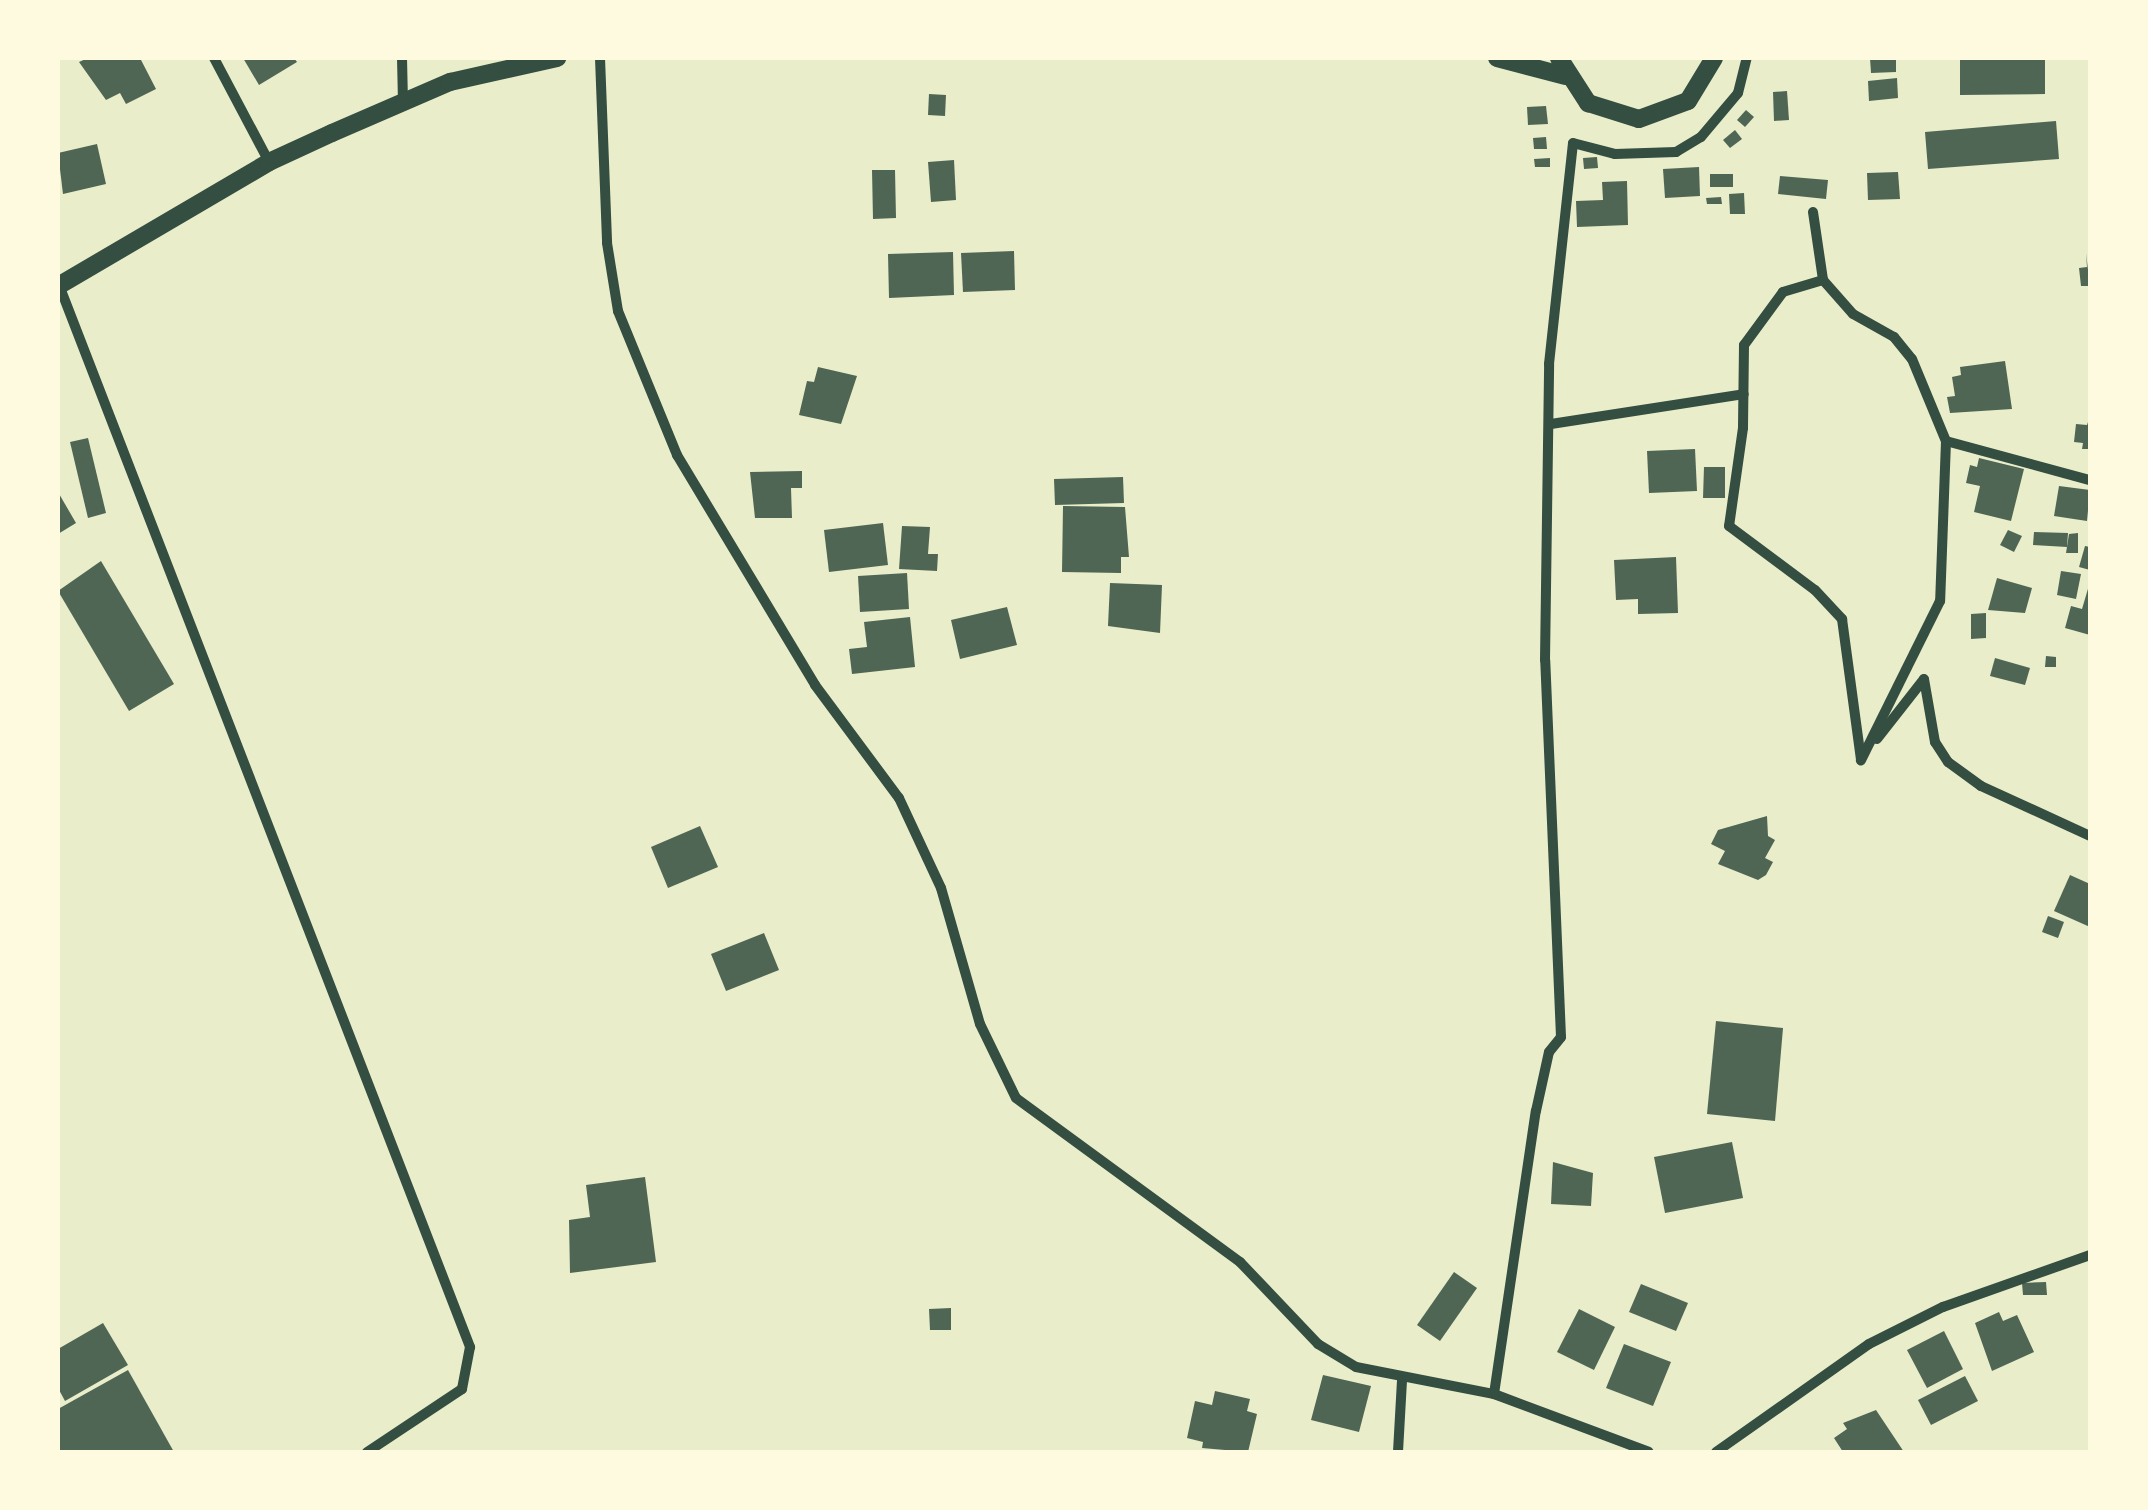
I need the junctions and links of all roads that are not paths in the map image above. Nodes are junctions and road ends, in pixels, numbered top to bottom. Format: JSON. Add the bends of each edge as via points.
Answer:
{"nodes":[{"id":1,"x":214,"y":58,"type":"edge"},
{"id":2,"x":402,"y":58,"type":"edge"},
{"id":3,"x":557,"y":58,"type":"edge"},
{"id":4,"x":600,"y":58,"type":"edge"},
{"id":5,"x":1497,"y":58,"type":"edge"},
{"id":6,"x":1559,"y":58,"type":"edge"},
{"id":7,"x":1714,"y":58,"type":"edge"},
{"id":8,"x":1747,"y":58,"type":"edge"},
{"id":9,"x":1566,"y":76,"type":"junction"},
{"id":10,"x":403,"y":102,"type":"junction"},
{"id":11,"x":269,"y":162,"type":"junction"},
{"id":12,"x":1813,"y":212,"type":"dead end"},
{"id":13,"x":1823,"y":280,"type":"junction"},
{"id":14,"x":58,"y":285,"type":"edge"},
{"id":15,"x":1744,"y":394,"type":"junction"},
{"id":16,"x":1550,"y":424,"type":"junction"},
{"id":17,"x":1946,"y":441,"type":"junction"},
{"id":18,"x":2090,"y":480,"type":"edge"},
{"id":19,"x":1861,"y":760,"type":"junction"},
{"id":20,"x":2090,"y":836,"type":"edge"},
{"id":21,"x":2090,"y":1255,"type":"edge"},
{"id":22,"x":1402,"y":1380,"type":"junction"},
{"id":23,"x":1494,"y":1394,"type":"junction"},
{"id":24,"x":367,"y":1452,"type":"edge"},
{"id":25,"x":1398,"y":1452,"type":"edge"},
{"id":26,"x":1649,"y":1452,"type":"edge"},
{"id":27,"x":1716,"y":1452,"type":"edge"}],
"edges":[{"from":1,"to":11,"type":"street"},
{"from":2,"to":10,"type":"street"},
{"from":3,"to":10,"type":"main road","via":[[450,82]]},
{"from":4,"to":22,"type":"street","via":[[607,243],[618,311],[677,456],[815,685],[899,798],[941,888],[980,1024],[1016,1098],[1240,1262],[1318,1344],[1356,1367]]},
{"from":5,"to":9,"type":"main road"},
{"from":6,"to":9,"type":"main road"},
{"from":7,"to":9,"type":"main road","via":[[1688,100],[1639,119],[1588,103]]},
{"from":8,"to":16,"type":"street","via":[[1738,93],[1701,136],[1676,152],[1616,154],[1573,143],[1569,227],[1549,364]]},
{"from":10,"to":11,"type":"main road"},
{"from":11,"to":14,"type":"main road"},
{"from":12,"to":13,"type":"street"},
{"from":13,"to":15,"type":"street","via":[[1783,292],[1764,313],[1744,345]]},
{"from":13,"to":17,"type":"street","via":[[1912,359]]},
{"from":14,"to":24,"type":"street","via":[[470,1347],[462,1389]]},
{"from":15,"to":16,"type":"street"},
{"from":15,"to":19,"type":"street","via":[[1729,526],[1842,619]]},
{"from":16,"to":23,"type":"street","via":[[1544,660],[1561,1037],[1549,1052],[1536,1111]]},
{"from":17,"to":18,"type":"street"},
{"from":17,"to":19,"type":"street","via":[[1940,601]]},
{"from":19,"to":20,"type":"street","via":[[1924,679],[1936,742],[1948,762],[1981,786]]},
{"from":21,"to":27,"type":"street","via":[[1943,1307],[1869,1344]]},
{"from":22,"to":23,"type":"street"},
{"from":22,"to":25,"type":"street"},
{"from":23,"to":26,"type":"street"}]}
